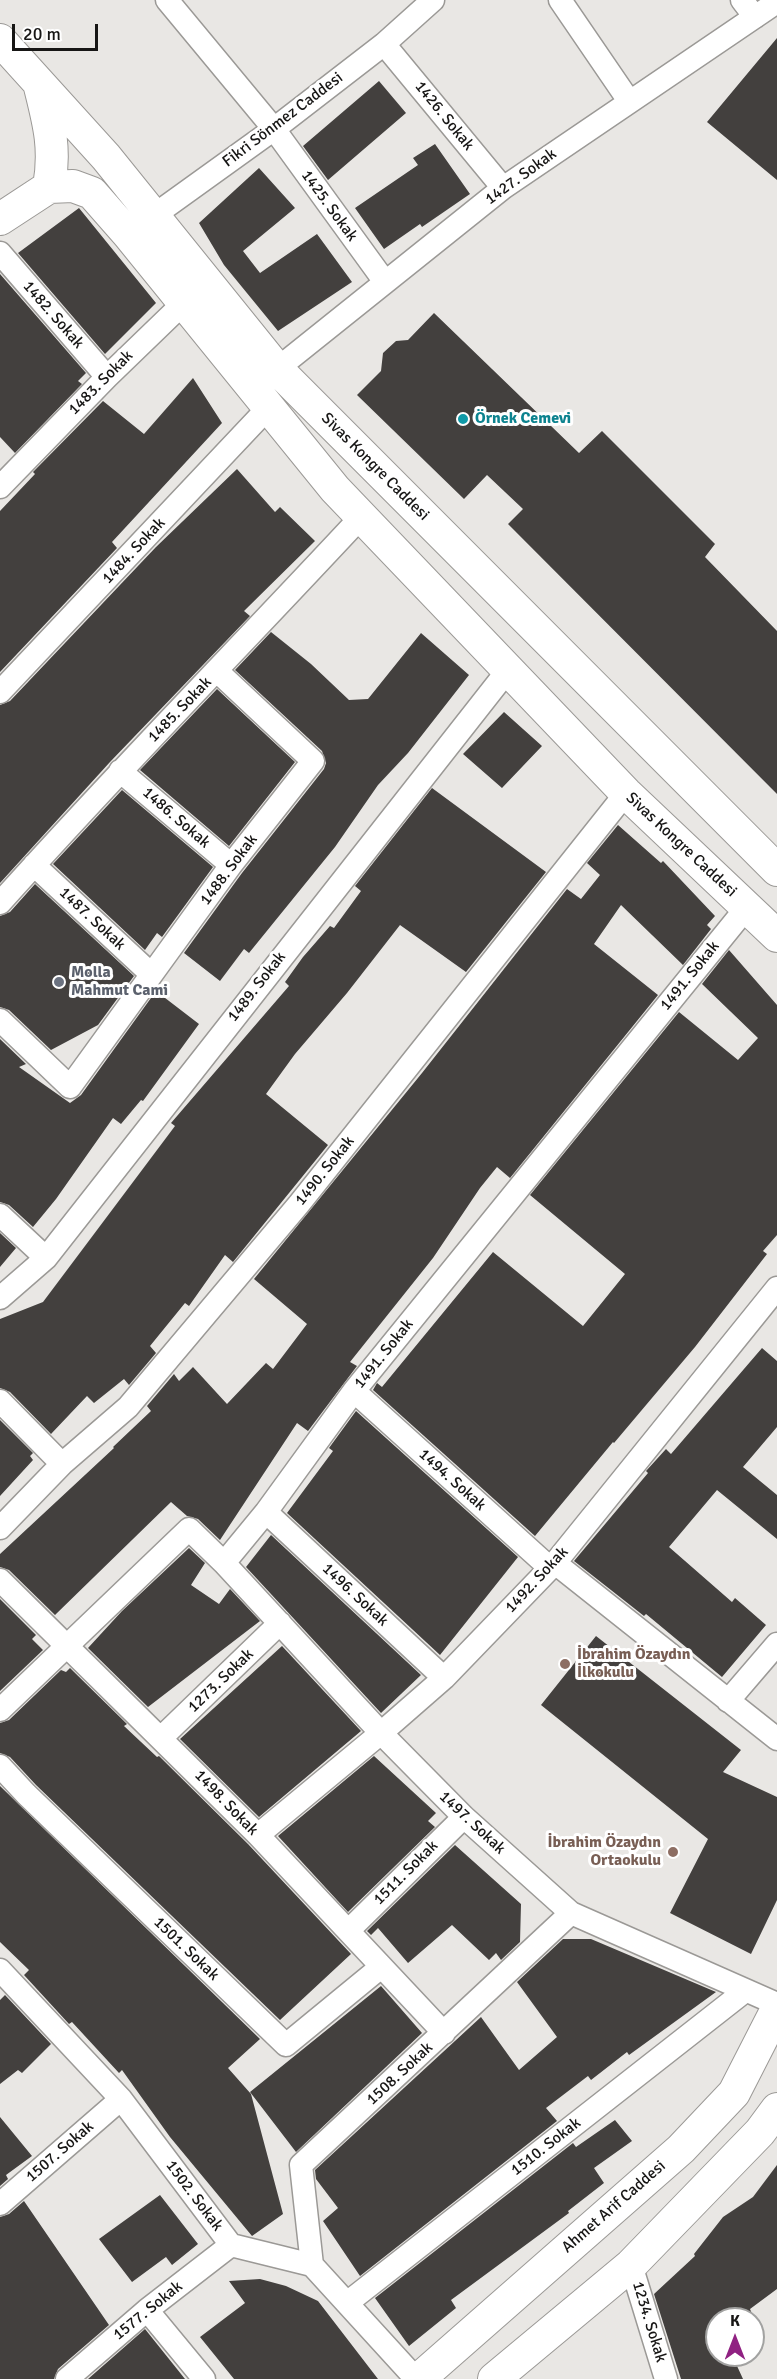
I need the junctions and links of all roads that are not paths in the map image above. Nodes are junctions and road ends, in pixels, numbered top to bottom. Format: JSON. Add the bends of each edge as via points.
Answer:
{"nodes":[{"id":1,"x":167,"y":0,"type":"edge"},
{"id":2,"x":434,"y":0,"type":"edge"},
{"id":3,"x":560,"y":0,"type":"edge"},
{"id":4,"x":777,"y":2,"type":"edge"},
{"id":5,"x":409,"y":8,"type":"edge"},
{"id":6,"x":748,"y":8,"type":"edge"},
{"id":7,"x":0,"y":40,"type":"edge"},
{"id":8,"x":384,"y":44,"type":"junction"},
{"id":9,"x":39,"y":83,"type":"junction"},
{"id":10,"x":629,"y":102,"type":"junction"},
{"id":11,"x":274,"y":129,"type":"junction"},
{"id":12,"x":49,"y":187,"type":"junction"},
{"id":13,"x":503,"y":188,"type":"junction"},
{"id":14,"x":154,"y":215,"type":"junction"},
{"id":15,"x":0,"y":219,"type":"edge"},
{"id":16,"x":128,"y":234,"type":"junction"},
{"id":17,"x":0,"y":253,"type":"edge"},
{"id":18,"x":385,"y":282,"type":"junction"},
{"id":19,"x":195,"y":293,"type":"junction"},
{"id":20,"x":277,"y":369,"type":"junction"},
{"id":21,"x":107,"y":377,"type":"junction"},
{"id":22,"x":267,"y":409,"type":"junction"},
{"id":23,"x":4,"y":474,"type":"edge"},
{"id":24,"x":361,"y":517,"type":"junction"},
{"id":25,"x":508,"y":670,"type":"junction"},
{"id":26,"x":217,"y":671,"type":"junction"},
{"id":27,"x":0,"y":692,"type":"edge"},
{"id":28,"x":120,"y":771,"type":"junction"},
{"id":29,"x":626,"y":793,"type":"junction"},
{"id":30,"x":34,"y":865,"type":"junction"},
{"id":31,"x":231,"y":865,"type":"junction"},
{"id":32,"x":777,"y":870,"type":"edge"},
{"id":33,"x":0,"y":903,"type":"edge"},
{"id":34,"x":747,"y":906,"type":"junction"},
{"id":35,"x":777,"y":936,"type":"edge"},
{"id":36,"x":150,"y":973,"type":"junction"},
{"id":37,"x":0,"y":1020,"type":"edge"},
{"id":38,"x":0,"y":1215,"type":"edge"},
{"id":39,"x":46,"y":1258,"type":"junction"},
{"id":40,"x":777,"y":1288,"type":"edge"},
{"id":41,"x":0,"y":1299,"type":"edge"},
{"id":42,"x":354,"y":1391,"type":"junction"},
{"id":43,"x":0,"y":1401,"type":"edge"},
{"id":44,"x":62,"y":1464,"type":"junction"},
{"id":45,"x":266,"y":1512,"type":"junction"},
{"id":46,"x":0,"y":1528,"type":"edge"},
{"id":47,"x":224,"y":1563,"type":"junction"},
{"id":48,"x":552,"y":1566,"type":"junction"},
{"id":49,"x":0,"y":1580,"type":"edge"},
{"id":50,"x":280,"y":1623,"type":"junction"},
{"id":51,"x":777,"y":1644,"type":"edge"},
{"id":52,"x":65,"y":1645,"type":"junction"},
{"id":53,"x":444,"y":1678,"type":"junction"},
{"id":54,"x":728,"y":1701,"type":"junction"},
{"id":55,"x":0,"y":1710,"type":"edge"},
{"id":56,"x":381,"y":1734,"type":"junction"},
{"id":57,"x":161,"y":1738,"type":"junction"},
{"id":58,"x":777,"y":1739,"type":"edge"},
{"id":59,"x":0,"y":1766,"type":"edge"},
{"id":60,"x":464,"y":1817,"type":"junction"},
{"id":61,"x":258,"y":1835,"type":"junction"},
{"id":62,"x":572,"y":1913,"type":"junction"},
{"id":63,"x":349,"y":1930,"type":"junction"},
{"id":64,"x":381,"y":1967,"type":"junction"},
{"id":65,"x":2,"y":1976,"type":"edge"},
{"id":66,"x":745,"y":1991,"type":"junction"},
{"id":67,"x":777,"y":2004,"type":"edge"},
{"id":68,"x":777,"y":2009,"type":"edge"},
{"id":69,"x":444,"y":2032,"type":"junction"},
{"id":70,"x":121,"y":2099,"type":"junction"},
{"id":71,"x":777,"y":2109,"type":"edge"},
{"id":72,"x":0,"y":2204,"type":"edge"},
{"id":73,"x":231,"y":2245,"type":"junction"},
{"id":74,"x":312,"y":2265,"type":"junction"},
{"id":75,"x":631,"y":2265,"type":"junction"},
{"id":76,"x":347,"y":2303,"type":"junction"},
{"id":77,"x":147,"y":2310,"type":"junction"},
{"id":78,"x":67,"y":2379,"type":"edge"},
{"id":79,"x":204,"y":2379,"type":"edge"},
{"id":80,"x":418,"y":2379,"type":"edge"},
{"id":81,"x":494,"y":2379,"type":"edge"},
{"id":82,"x":666,"y":2379,"type":"edge"}],
"edges":[{"from":1,"to":11,"type":"street","name":"1425. Sokak"},
{"from":2,"to":5,"type":"street","name":"Fikri Sönmez Caddesi"},
{"from":3,"to":10,"type":"street"},
{"from":4,"to":6,"type":"street","name":"1427. Sokak"},
{"from":5,"to":8,"type":"street","name":"Fikri Sönmez Caddesi"},
{"from":6,"to":10,"type":"street","name":"1427. Sokak"},
{"from":7,"to":9,"type":"main road","name":"Sivas Kongre Caddesi"},
{"from":8,"to":11,"type":"street","name":"Fikri Sönmez Caddesi"},
{"from":8,"to":13,"type":"street","name":"1426. Sokak"},
{"from":9,"to":12,"type":"main road","via":[[53,141]]},
{"from":9,"to":14,"type":"main road","name":"Sivas Kongre Caddesi"},
{"from":10,"to":13,"type":"street","name":"1427. Sokak"},
{"from":11,"to":14,"type":"street","name":"Fikri Sönmez Caddesi"},
{"from":11,"to":18,"type":"street","name":"1425. Sokak"},
{"from":12,"to":15,"type":"main road"},
{"from":12,"to":16,"type":"main road","name":"Sivas Kongre Caddesi","via":[[73,186],[92,193]]},
{"from":13,"to":18,"type":"street","name":"1427. Sokak"},
{"from":14,"to":16,"type":"street","name":"Fikri Sönmez Caddesi"},
{"from":14,"to":19,"type":"main road","name":"Sivas Kongre Caddesi"},
{"from":16,"to":19,"type":"main road","name":"Sivas Kongre Caddesi"},
{"from":17,"to":21,"type":"street","name":"1482. Sokak"},
{"from":18,"to":20,"type":"street","name":"1427. Sokak"},
{"from":19,"to":20,"type":"main road","name":"Sivas Kongre Caddesi"},
{"from":19,"to":21,"type":"street","name":"1483. Sokak"},
{"from":19,"to":22,"type":"main road","name":"Sivas Kongre Caddesi"},
{"from":20,"to":32,"type":"main road","name":"Sivas Kongre Caddesi"},
{"from":21,"to":23,"type":"street","name":"1483. Sokak"},
{"from":22,"to":24,"type":"main road","name":"Sivas Kongre Caddesi"},
{"from":22,"to":27,"type":"street","name":"1484. Sokak"},
{"from":24,"to":25,"type":"main road","name":"Sivas Kongre Caddesi"},
{"from":24,"to":26,"type":"street","name":"1485. Sokak"},
{"from":25,"to":29,"type":"main road","name":"Sivas Kongre Caddesi"},
{"from":25,"to":39,"type":"street","name":"1489. Sokak"},
{"from":26,"to":28,"type":"street","name":"1485. Sokak"},
{"from":26,"to":31,"type":"street","name":"1488. Sokak","via":[[313,761]]},
{"from":28,"to":30,"type":"street","name":"1485. Sokak"},
{"from":28,"to":31,"type":"street","name":"1486. Sokak"},
{"from":29,"to":34,"type":"main road","name":"Sivas Kongre Caddesi"},
{"from":29,"to":44,"type":"street","name":"1490. Sokak","via":[[299,1204],[128,1407]]},
{"from":30,"to":33,"type":"street","name":"1485. Sokak"},
{"from":30,"to":36,"type":"street","name":"1487. Sokak"},
{"from":31,"to":36,"type":"street","name":"1488. Sokak"},
{"from":34,"to":35,"type":"main road","name":"Sivas Kongre Caddesi"},
{"from":34,"to":42,"type":"street","name":"1491. Sokak"},
{"from":36,"to":37,"type":"street","name":"1488. Sokak","via":[[70,1087]]},
{"from":38,"to":39,"type":"street"},
{"from":39,"to":41,"type":"street","name":"1489. Sokak"},
{"from":40,"to":48,"type":"street","name":"1492. Sokak"},
{"from":42,"to":45,"type":"street","name":"1491. Sokak"},
{"from":42,"to":48,"type":"street","name":"1494. Sokak"},
{"from":43,"to":44,"type":"street"},
{"from":44,"to":46,"type":"street","name":"1490. Sokak"},
{"from":45,"to":47,"type":"street","name":"1491. Sokak"},
{"from":45,"to":53,"type":"street","name":"1496. Sokak"},
{"from":47,"to":50,"type":"street","name":"1497. Sokak"},
{"from":47,"to":52,"type":"street","via":[[189,1528]]},
{"from":48,"to":53,"type":"street","name":"1492. Sokak"},
{"from":48,"to":54,"type":"street","name":"1494. Sokak"},
{"from":49,"to":52,"type":"street","name":"1498. Sokak"},
{"from":50,"to":56,"type":"street","name":"1497. Sokak"},
{"from":50,"to":57,"type":"street","name":"1273. Sokak"},
{"from":51,"to":54,"type":"street"},
{"from":52,"to":55,"type":"street"},
{"from":52,"to":57,"type":"street","name":"1498. Sokak"},
{"from":53,"to":56,"type":"street","name":"1492. Sokak"},
{"from":54,"to":58,"type":"street","name":"1494. Sokak"},
{"from":56,"to":60,"type":"street","name":"1497. Sokak"},
{"from":56,"to":61,"type":"street","name":"1492. Sokak"},
{"from":57,"to":61,"type":"street","name":"1498. Sokak"},
{"from":59,"to":64,"type":"street","name":"1501. Sokak","via":[[286,2045]]},
{"from":60,"to":62,"type":"street","name":"1497. Sokak"},
{"from":60,"to":63,"type":"street","name":"1511. Sokak"},
{"from":61,"to":63,"type":"street","name":"1498. Sokak"},
{"from":62,"to":66,"type":"street","name":"1497. Sokak"},
{"from":62,"to":69,"type":"street","name":"1508. Sokak"},
{"from":63,"to":64,"type":"street","name":"1498. Sokak"},
{"from":64,"to":69,"type":"street","name":"1498. Sokak"},
{"from":65,"to":70,"type":"street","name":"1502. Sokak"},
{"from":66,"to":67,"type":"street","name":"1497. Sokak"},
{"from":66,"to":76,"type":"street","name":"1510. Sokak"},
{"from":68,"to":80,"type":"main road","name":"Ahmet Arif Caddesi","via":[[734,2093],[681,2149]]},
{"from":69,"to":74,"type":"street","name":"1508. Sokak","via":[[301,2165]]},
{"from":70,"to":72,"type":"street","name":"1507. Sokak"},
{"from":70,"to":73,"type":"street","name":"1502. Sokak"},
{"from":71,"to":75,"type":"main road","via":[[760,2132]]},
{"from":73,"to":74,"type":"street","name":"1502. Sokak"},
{"from":73,"to":77,"type":"street","name":"1577. Sokak"},
{"from":74,"to":76,"type":"street"},
{"from":75,"to":81,"type":"main road"},
{"from":75,"to":82,"type":"street","name":"1234. Sokak"},
{"from":76,"to":80,"type":"street"},
{"from":77,"to":78,"type":"street","name":"1577. Sokak"},
{"from":77,"to":79,"type":"street"}]}
